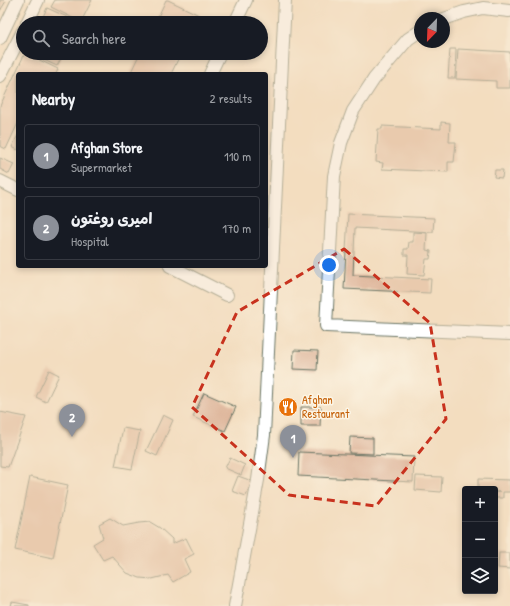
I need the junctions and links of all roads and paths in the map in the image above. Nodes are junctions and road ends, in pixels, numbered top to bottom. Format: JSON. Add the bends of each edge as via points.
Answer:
{"nodes":[{"id":1,"x":18,"y":0,"type":"edge"},
{"id":2,"x":38,"y":0,"type":"edge"},
{"id":3,"x":246,"y":0,"type":"edge"},
{"id":4,"x":285,"y":0,"type":"edge"},
{"id":5,"x":510,"y":9,"type":"edge"},
{"id":6,"x":30,"y":16,"type":"edge"},
{"id":7,"x":238,"y":16,"type":"edge"},
{"id":8,"x":450,"y":17,"type":"edge"},
{"id":9,"x":414,"y":35,"type":"edge"},
{"id":10,"x":0,"y":38,"type":"edge"},
{"id":11,"x":16,"y":45,"type":"edge"},
{"id":12,"x":217,"y":60,"type":"edge"},
{"id":13,"x":211,"y":72,"type":"edge"},
{"id":14,"x":0,"y":76,"type":"edge"},
{"id":15,"x":0,"y":181,"type":"edge"},
{"id":16,"x":16,"y":189,"type":"edge"},
{"id":17,"x":174,"y":268,"type":"edge"},
{"id":18,"x":227,"y":295,"type":"dead end"},
{"id":19,"x":510,"y":334,"type":"edge"},
{"id":20,"x":235,"y":606,"type":"edge"}],
"edges":[{"from":1,"to":10,"type":"street"},
{"from":2,"to":6,"type":"street"},
{"from":3,"to":7,"type":"street"},
{"from":4,"to":20,"type":"street","via":[[264,436]]},
{"from":5,"to":8,"type":"street","via":[[483,8]]},
{"from":9,"to":19,"type":"street","via":[[374,79],[353,112],[341,143],[334,176],[326,326]]},
{"from":11,"to":14,"type":"street"},
{"from":12,"to":13,"type":"street"},
{"from":15,"to":16,"type":"street"},
{"from":17,"to":18,"type":"street"}]}
